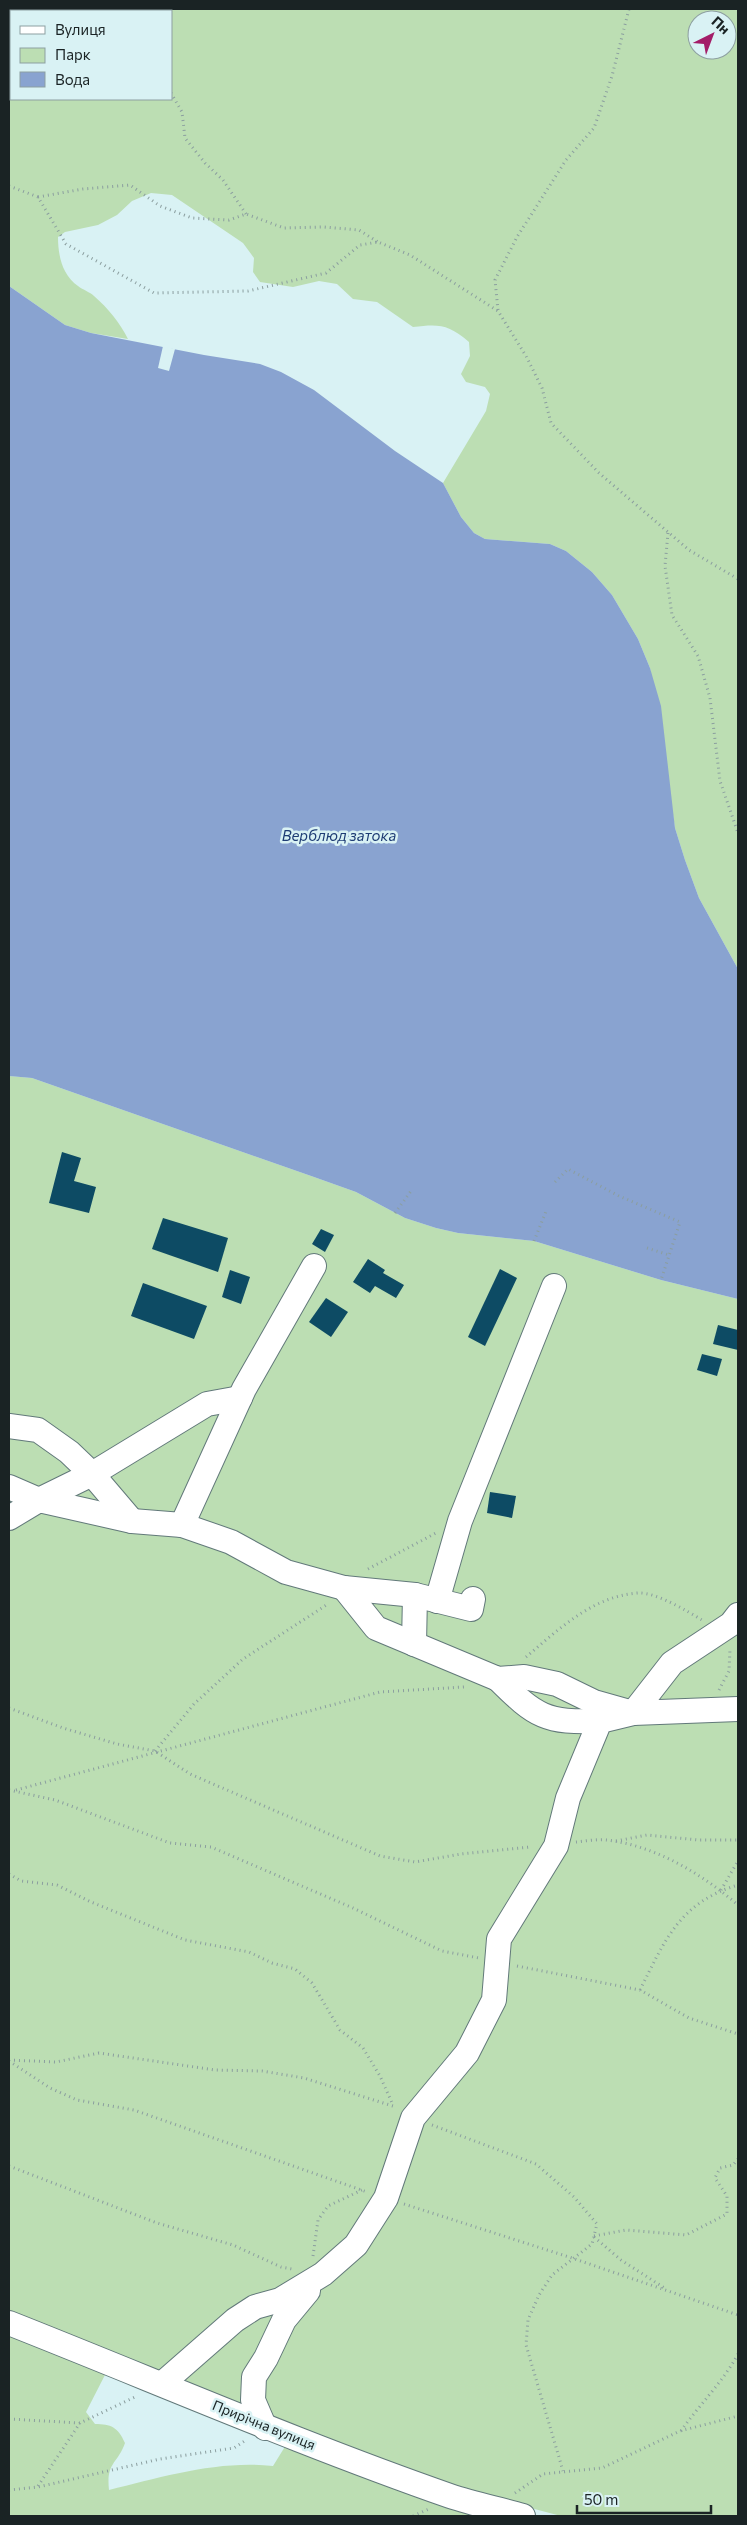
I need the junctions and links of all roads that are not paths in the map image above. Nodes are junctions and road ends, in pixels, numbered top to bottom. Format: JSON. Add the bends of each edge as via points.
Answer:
{"nodes":[{"id":1,"x":314,"y":1266,"type":"dead end"},
{"id":2,"x":554,"y":1286,"type":"dead end"},
{"id":3,"x":240,"y":1398,"type":"junction"},
{"id":4,"x":9,"y":1426,"type":"edge"},
{"id":5,"x":92,"y":1474,"type":"junction"},
{"id":6,"x":9,"y":1487,"type":"edge"},
{"id":7,"x":38,"y":1500,"type":"junction"},
{"id":8,"x":9,"y":1518,"type":"edge"},
{"id":9,"x":132,"y":1521,"type":"junction"},
{"id":10,"x":182,"y":1526,"type":"junction"},
{"id":11,"x":344,"y":1588,"type":"junction"},
{"id":12,"x":426,"y":1598,"type":"junction"},
{"id":13,"x":473,"y":1599,"type":"dead end"},
{"id":14,"x":730,"y":1624,"type":"edge"},
{"id":15,"x":414,"y":1644,"type":"junction"},
{"id":16,"x":498,"y":1679,"type":"junction"},
{"id":17,"x":738,"y":1709,"type":"edge"},
{"id":18,"x":633,"y":1713,"type":"junction"},
{"id":19,"x":600,"y":1721,"type":"junction"},
{"id":20,"x":313,"y":2277,"type":"junction"},
{"id":21,"x":9,"y":2323,"type":"edge"},
{"id":22,"x":163,"y":2383,"type":"junction"},
{"id":23,"x":265,"y":2428,"type":"junction"},
{"id":24,"x":523,"y":2516,"type":"edge"}],
"edges":[{"from":1,"to":3,"type":"lane"},
{"from":2,"to":12,"type":"lane"},
{"from":3,"to":5,"type":"lane","via":[[207,1404]]},
{"from":3,"to":10,"type":"lane"},
{"from":4,"to":5,"type":"lane","via":[[38,1430],[69,1452]]},
{"from":5,"to":7,"type":"lane"},
{"from":5,"to":9,"type":"lane"},
{"from":6,"to":7,"type":"lane"},
{"from":7,"to":8,"type":"lane"},
{"from":7,"to":9,"type":"lane"},
{"from":9,"to":10,"type":"lane"},
{"from":10,"to":11,"type":"lane","via":[[230,1542],[286,1572]]},
{"from":11,"to":12,"type":"lane"},
{"from":11,"to":15,"type":"lane","via":[[376,1628]]},
{"from":12,"to":13,"type":"lane","via":[[471,1609]]},
{"from":12,"to":15,"type":"lane"},
{"from":14,"to":18,"type":"lane","via":[[672,1663]]},
{"from":15,"to":16,"type":"lane"},
{"from":16,"to":18,"type":"lane","via":[[524,1677],[557,1684],[594,1702]]},
{"from":16,"to":19,"type":"lane","via":[[516,1698],[542,1717],[567,1722]]},
{"from":17,"to":18,"type":"lane"},
{"from":18,"to":19,"type":"lane"},
{"from":19,"to":20,"type":"lane","via":[[568,1798],[556,1846],[498,1939],[494,2000],[467,2053],[413,2118],[386,2198],[356,2245]]},
{"from":20,"to":22,"type":"lane","via":[[280,2300],[255,2307],[235,2320]]},
{"from":20,"to":23,"type":"lane","via":[[284,2320],[254,2377],[253,2400]]},
{"from":21,"to":22,"type":"lane","name":"Прирічна вулиця"},
{"from":22,"to":23,"type":"lane","name":"Прирічна вулиця"},
{"from":23,"to":24,"type":"lane","name":"Прирічна вулиця","via":[[452,2496]]}]}
